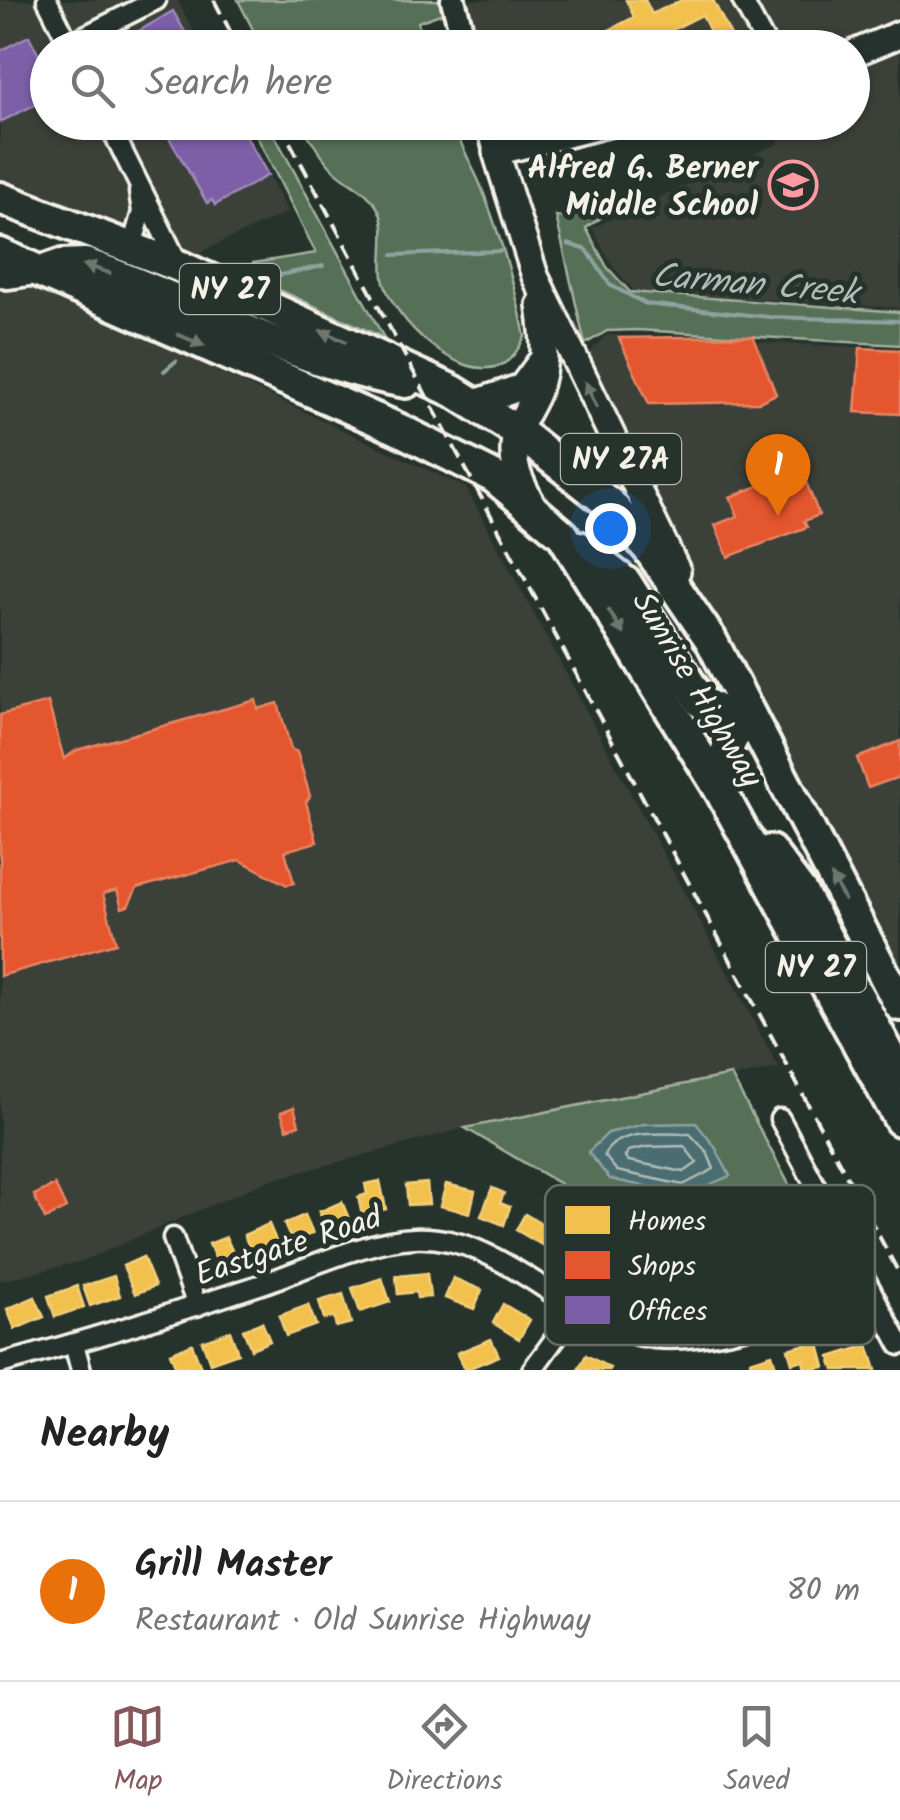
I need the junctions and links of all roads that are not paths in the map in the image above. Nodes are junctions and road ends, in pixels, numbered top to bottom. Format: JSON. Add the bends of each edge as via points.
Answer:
{"nodes":[{"id":1,"x":48,"y":0,"type":"edge"},
{"id":2,"x":156,"y":0,"type":"edge"},
{"id":3,"x":452,"y":0,"type":"edge"},
{"id":4,"x":742,"y":0,"type":"edge"},
{"id":5,"x":62,"y":30,"type":"edge"},
{"id":6,"x":100,"y":30,"type":"edge"},
{"id":7,"x":461,"y":30,"type":"edge"},
{"id":8,"x":758,"y":30,"type":"edge"},
{"id":9,"x":900,"y":34,"type":"edge"},
{"id":10,"x":870,"y":46,"type":"edge"},
{"id":11,"x":117,"y":140,"type":"edge"},
{"id":12,"x":493,"y":140,"type":"edge"},
{"id":13,"x":544,"y":140,"type":"edge"},
{"id":14,"x":496,"y":152,"type":"junction"},
{"id":15,"x":136,"y":177,"type":"junction"},
{"id":16,"x":0,"y":198,"type":"edge"},
{"id":17,"x":132,"y":246,"type":"junction"},
{"id":18,"x":0,"y":254,"type":"edge"},
{"id":19,"x":179,"y":266,"type":"junction"},
{"id":20,"x":44,"y":271,"type":"junction"},
{"id":21,"x":0,"y":274,"type":"edge"},
{"id":22,"x":536,"y":276,"type":"junction"},
{"id":23,"x":546,"y":356,"type":"junction"},
{"id":24,"x":464,"y":397,"type":"junction"},
{"id":25,"x":517,"y":430,"type":"junction"},
{"id":26,"x":551,"y":525,"type":"junction"},
{"id":27,"x":710,"y":640,"type":"junction"},
{"id":28,"x":750,"y":716,"type":"junction"},
{"id":29,"x":726,"y":801,"type":"junction"},
{"id":30,"x":900,"y":1004,"type":"edge"},
{"id":31,"x":856,"y":1041,"type":"junction"},
{"id":32,"x":896,"y":1060,"type":"edge"},
{"id":33,"x":780,"y":1119,"type":"dead end"},
{"id":34,"x":900,"y":1120,"type":"edge"},
{"id":35,"x":815,"y":1185,"type":"edge"},
{"id":36,"x":173,"y":1238,"type":"dead end"},
{"id":37,"x":545,"y":1287,"type":"edge"},
{"id":38,"x":875,"y":1298,"type":"edge"},
{"id":39,"x":197,"y":1306,"type":"junction"},
{"id":40,"x":74,"y":1344,"type":"junction"},
{"id":41,"x":550,"y":1345,"type":"edge"},
{"id":42,"x":900,"y":1345,"type":"edge"},
{"id":43,"x":0,"y":1364,"type":"edge"},
{"id":44,"x":82,"y":1370,"type":"edge"},
{"id":45,"x":532,"y":1370,"type":"edge"}],
"edges":[{"from":1,"to":5,"type":"street"},
{"from":2,"to":6,"type":"street"},
{"from":3,"to":7,"type":"main road"},
{"from":4,"to":8,"type":"street"},
{"from":9,"to":10,"type":"main road"},
{"from":11,"to":15,"type":"street"},
{"from":12,"to":14,"type":"main road"},
{"from":13,"to":14,"type":"main road"},
{"from":14,"to":22,"type":"main road","number":"NY 27A"},
{"from":15,"to":17,"type":"street","via":[[142,212]]},
{"from":15,"to":19,"type":"street"},
{"from":16,"to":17,"type":"highway","name":"Sunrise Highway","number":"NY 27"},
{"from":17,"to":19,"type":"highway","name":"Sunrise Highway","number":"NY 27"},
{"from":18,"to":20,"type":"highway","name":"Sunrise Highway","number":"NY 27"},
{"from":24,"to":19,"type":"highway","name":"Sunrise Highway","number":"NY 27","one_way":true},
{"from":20,"to":21,"type":"main road"},
{"from":24,"to":20,"type":"highway","one_way":true,"via":[[352,370],[84,264]]},
{"from":20,"to":26,"type":"highway","name":"Sunrise Highway","number":"NY 27","one_way":true,"via":[[494,477]]},
{"from":22,"to":23,"type":"main road","number":"NY 27A"},
{"from":27,"to":22,"type":"main road","number":"NY 27A","one_way":true},
{"from":23,"to":24,"type":"main road","via":[[522,386]]},
{"from":23,"to":25,"type":"main road","number":"NY 27A"},
{"from":24,"to":25,"type":"highway","name":"Sunrise Highway","number":"NY 27"},
{"from":25,"to":26,"type":"main road","number":"NY 27A","via":[[515,466]]},
{"from":25,"to":27,"type":"highway","name":"Sunrise Highway","number":"NY 27","via":[[611,505]]},
{"from":26,"to":28,"type":"highway","via":[[626,583],[701,702],[727,715]]},
{"from":26,"to":29,"type":"highway","name":"Sunrise Highway","number":"NY 27","one_way":true},
{"from":27,"to":28,"type":"highway","name":"Sunrise Highway","number":"NY 27"},
{"from":28,"to":29,"type":"highway","via":[[732,733],[724,757]]},
{"from":30,"to":28,"type":"highway","name":"Sunrise Highway","number":"NY 27","one_way":true},
{"from":29,"to":31,"type":"highway","name":"Sunrise Highway","number":"NY 27"},
{"from":29,"to":32,"type":"highway","via":[[801,892]]},
{"from":31,"to":32,"type":"highway"},
{"from":31,"to":34,"type":"highway","name":"Sunrise Highway","number":"NY 27"},
{"from":33,"to":35,"type":"street"},
{"from":36,"to":39,"type":"street"},
{"from":37,"to":39,"type":"street","name":"Eastgate Road","via":[[482,1250],[416,1238],[366,1248]]},
{"from":38,"to":42,"type":"street"},
{"from":39,"to":40,"type":"street","name":"Eastgate Road"},
{"from":40,"to":43,"type":"street","name":"Eastgate Road"},
{"from":40,"to":44,"type":"street"},
{"from":41,"to":45,"type":"street"}]}
